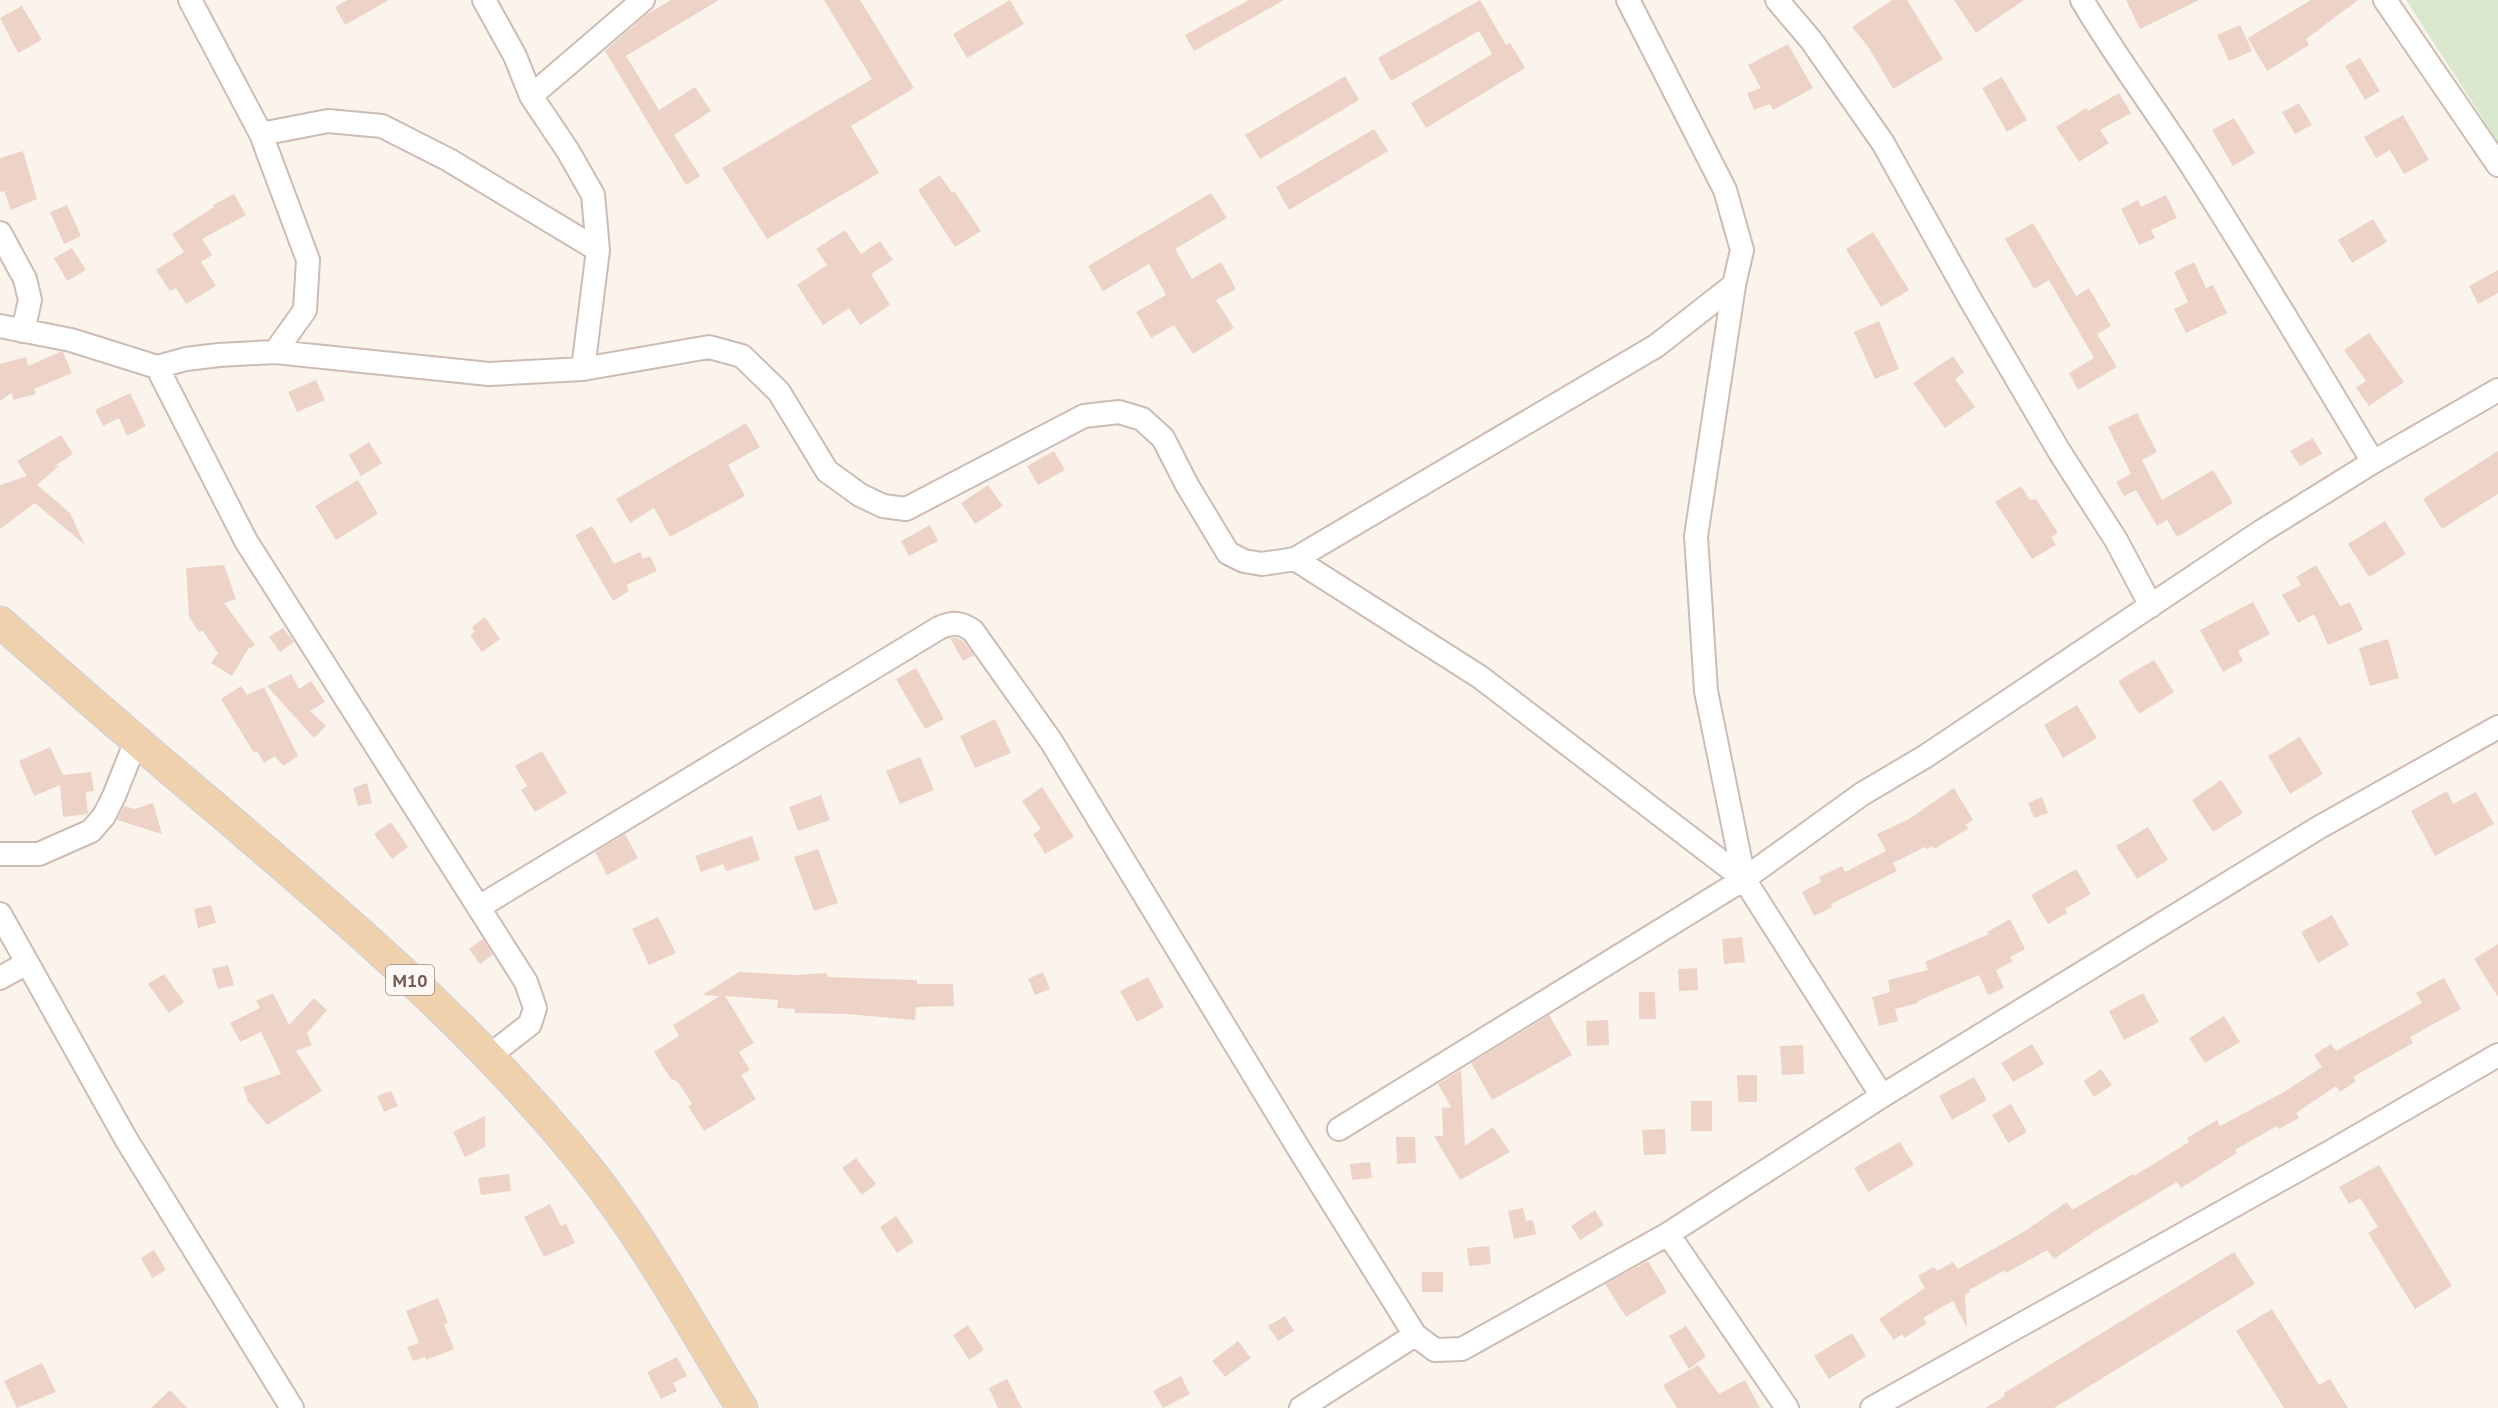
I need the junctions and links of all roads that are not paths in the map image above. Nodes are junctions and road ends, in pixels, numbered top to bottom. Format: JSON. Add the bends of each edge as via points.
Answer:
{"nodes":[{"id":1,"x":190,"y":0,"type":"edge"},
{"id":2,"x":484,"y":0,"type":"edge"},
{"id":3,"x":643,"y":0,"type":"edge"},
{"id":4,"x":1628,"y":0,"type":"edge"},
{"id":5,"x":1777,"y":0,"type":"edge"},
{"id":6,"x":2082,"y":0,"type":"edge"},
{"id":7,"x":2385,"y":0,"type":"edge"},
{"id":8,"x":531,"y":96,"type":"junction"},
{"id":9,"x":261,"y":134,"type":"junction"},
{"id":10,"x":2498,"y":165,"type":"edge"},
{"id":11,"x":0,"y":233,"type":"edge"},
{"id":12,"x":598,"y":250,"type":"junction"},
{"id":13,"x":1734,"y":285,"type":"junction"},
{"id":14,"x":0,"y":326,"type":"edge"},
{"id":15,"x":23,"y":331,"type":"junction"},
{"id":16,"x":274,"y":352,"type":"junction"},
{"id":17,"x":157,"y":367,"type":"junction"},
{"id":18,"x":583,"y":369,"type":"junction"},
{"id":19,"x":2498,"y":390,"type":"edge"},
{"id":20,"x":2373,"y":462,"type":"junction"},
{"id":21,"x":1295,"y":559,"type":"junction"},
{"id":22,"x":2151,"y":606,"type":"junction"},
{"id":23,"x":0,"y":622,"type":"edge"},
{"id":24,"x":2498,"y":727,"type":"edge"},
{"id":25,"x":135,"y":741,"type":"junction"},
{"id":26,"x":0,"y":854,"type":"edge"},
{"id":27,"x":1744,"y":879,"type":"junction"},
{"id":28,"x":479,"y":907,"type":"junction"},
{"id":29,"x":0,"y":914,"type":"edge"},
{"id":30,"x":27,"y":963,"type":"junction"},
{"id":31,"x":0,"y":978,"type":"edge"},
{"id":32,"x":2498,"y":1054,"type":"edge"},
{"id":33,"x":489,"y":1056,"type":"junction"},
{"id":34,"x":1882,"y":1096,"type":"junction"},
{"id":35,"x":1339,"y":1129,"type":"dead end"},
{"id":36,"x":1668,"y":1234,"type":"junction"},
{"id":37,"x":1415,"y":1335,"type":"junction"},
{"id":38,"x":292,"y":1408,"type":"edge"},
{"id":39,"x":742,"y":1408,"type":"edge"},
{"id":40,"x":1301,"y":1408,"type":"edge"},
{"id":41,"x":1787,"y":1408,"type":"edge"},
{"id":42,"x":1872,"y":1408,"type":"edge"}],
"edges":[{"from":1,"to":9,"type":"street"},
{"from":2,"to":8,"type":"street","via":[[515,56]]},
{"from":3,"to":8,"type":"street"},
{"from":4,"to":13,"type":"street","via":[[1725,190],[1742,250]]},
{"from":5,"to":22,"type":"street","via":[[1811,40],[1883,143]]},
{"from":6,"to":20,"type":"street","via":[[2251,259]]},
{"from":7,"to":10,"type":"street"},
{"from":8,"to":12,"type":"street","via":[[593,195]]},
{"from":9,"to":12,"type":"street","via":[[328,121],[382,126],[448,160]]},
{"from":9,"to":16,"type":"street","via":[[308,260],[305,310]]},
{"from":11,"to":15,"type":"street","via":[[26,279],[30,300]]},
{"from":12,"to":18,"type":"street"},
{"from":13,"to":21,"type":"street","via":[[1656,346]]},
{"from":13,"to":27,"type":"street","via":[[1696,536],[1706,691]]},
{"from":14,"to":15,"type":"street"},
{"from":15,"to":17,"type":"street","via":[[70,340]]},
{"from":16,"to":17,"type":"street","via":[[208,356]]},
{"from":16,"to":18,"type":"street","via":[[489,374]]},
{"from":17,"to":28,"type":"street","via":[[246,541]]},
{"from":18,"to":21,"type":"street","via":[[709,347],[742,356],[779,392],[827,471],[860,495],[883,506],[906,509],[1084,416],[1119,412],[1142,419],[1163,438],[1228,554],[1262,564]]},
{"from":19,"to":20,"type":"street"},
{"from":20,"to":22,"type":"street"},
{"from":21,"to":27,"type":"street","via":[[1480,677]]},
{"from":22,"to":27,"type":"street","via":[[1926,756],[1862,794]]},
{"from":23,"to":25,"type":"main road","number":"M10"},
{"from":24,"to":34,"type":"street","via":[[2318,828]]},
{"from":25,"to":26,"type":"street","via":[[114,796],[91,831],[39,854]]},
{"from":25,"to":33,"type":"main road","number":"M10","via":[[345,918]]},
{"from":27,"to":34,"type":"street"},
{"from":27,"to":35,"type":"street"},
{"from":28,"to":33,"type":"street","via":[[526,982],[535,1008],[530,1024]]},
{"from":28,"to":37,"type":"street","via":[[939,627],[962,623],[973,631],[1051,741]]},
{"from":29,"to":30,"type":"street"},
{"from":30,"to":31,"type":"street"},
{"from":30,"to":38,"type":"street","via":[[126,1139]]},
{"from":32,"to":42,"type":"street"},
{"from":33,"to":39,"type":"main road","number":"M10","via":[[619,1209]]},
{"from":34,"to":36,"type":"street"},
{"from":36,"to":37,"type":"street","via":[[1462,1349],[1435,1350]]},
{"from":36,"to":41,"type":"street"},
{"from":37,"to":40,"type":"street"}]}
